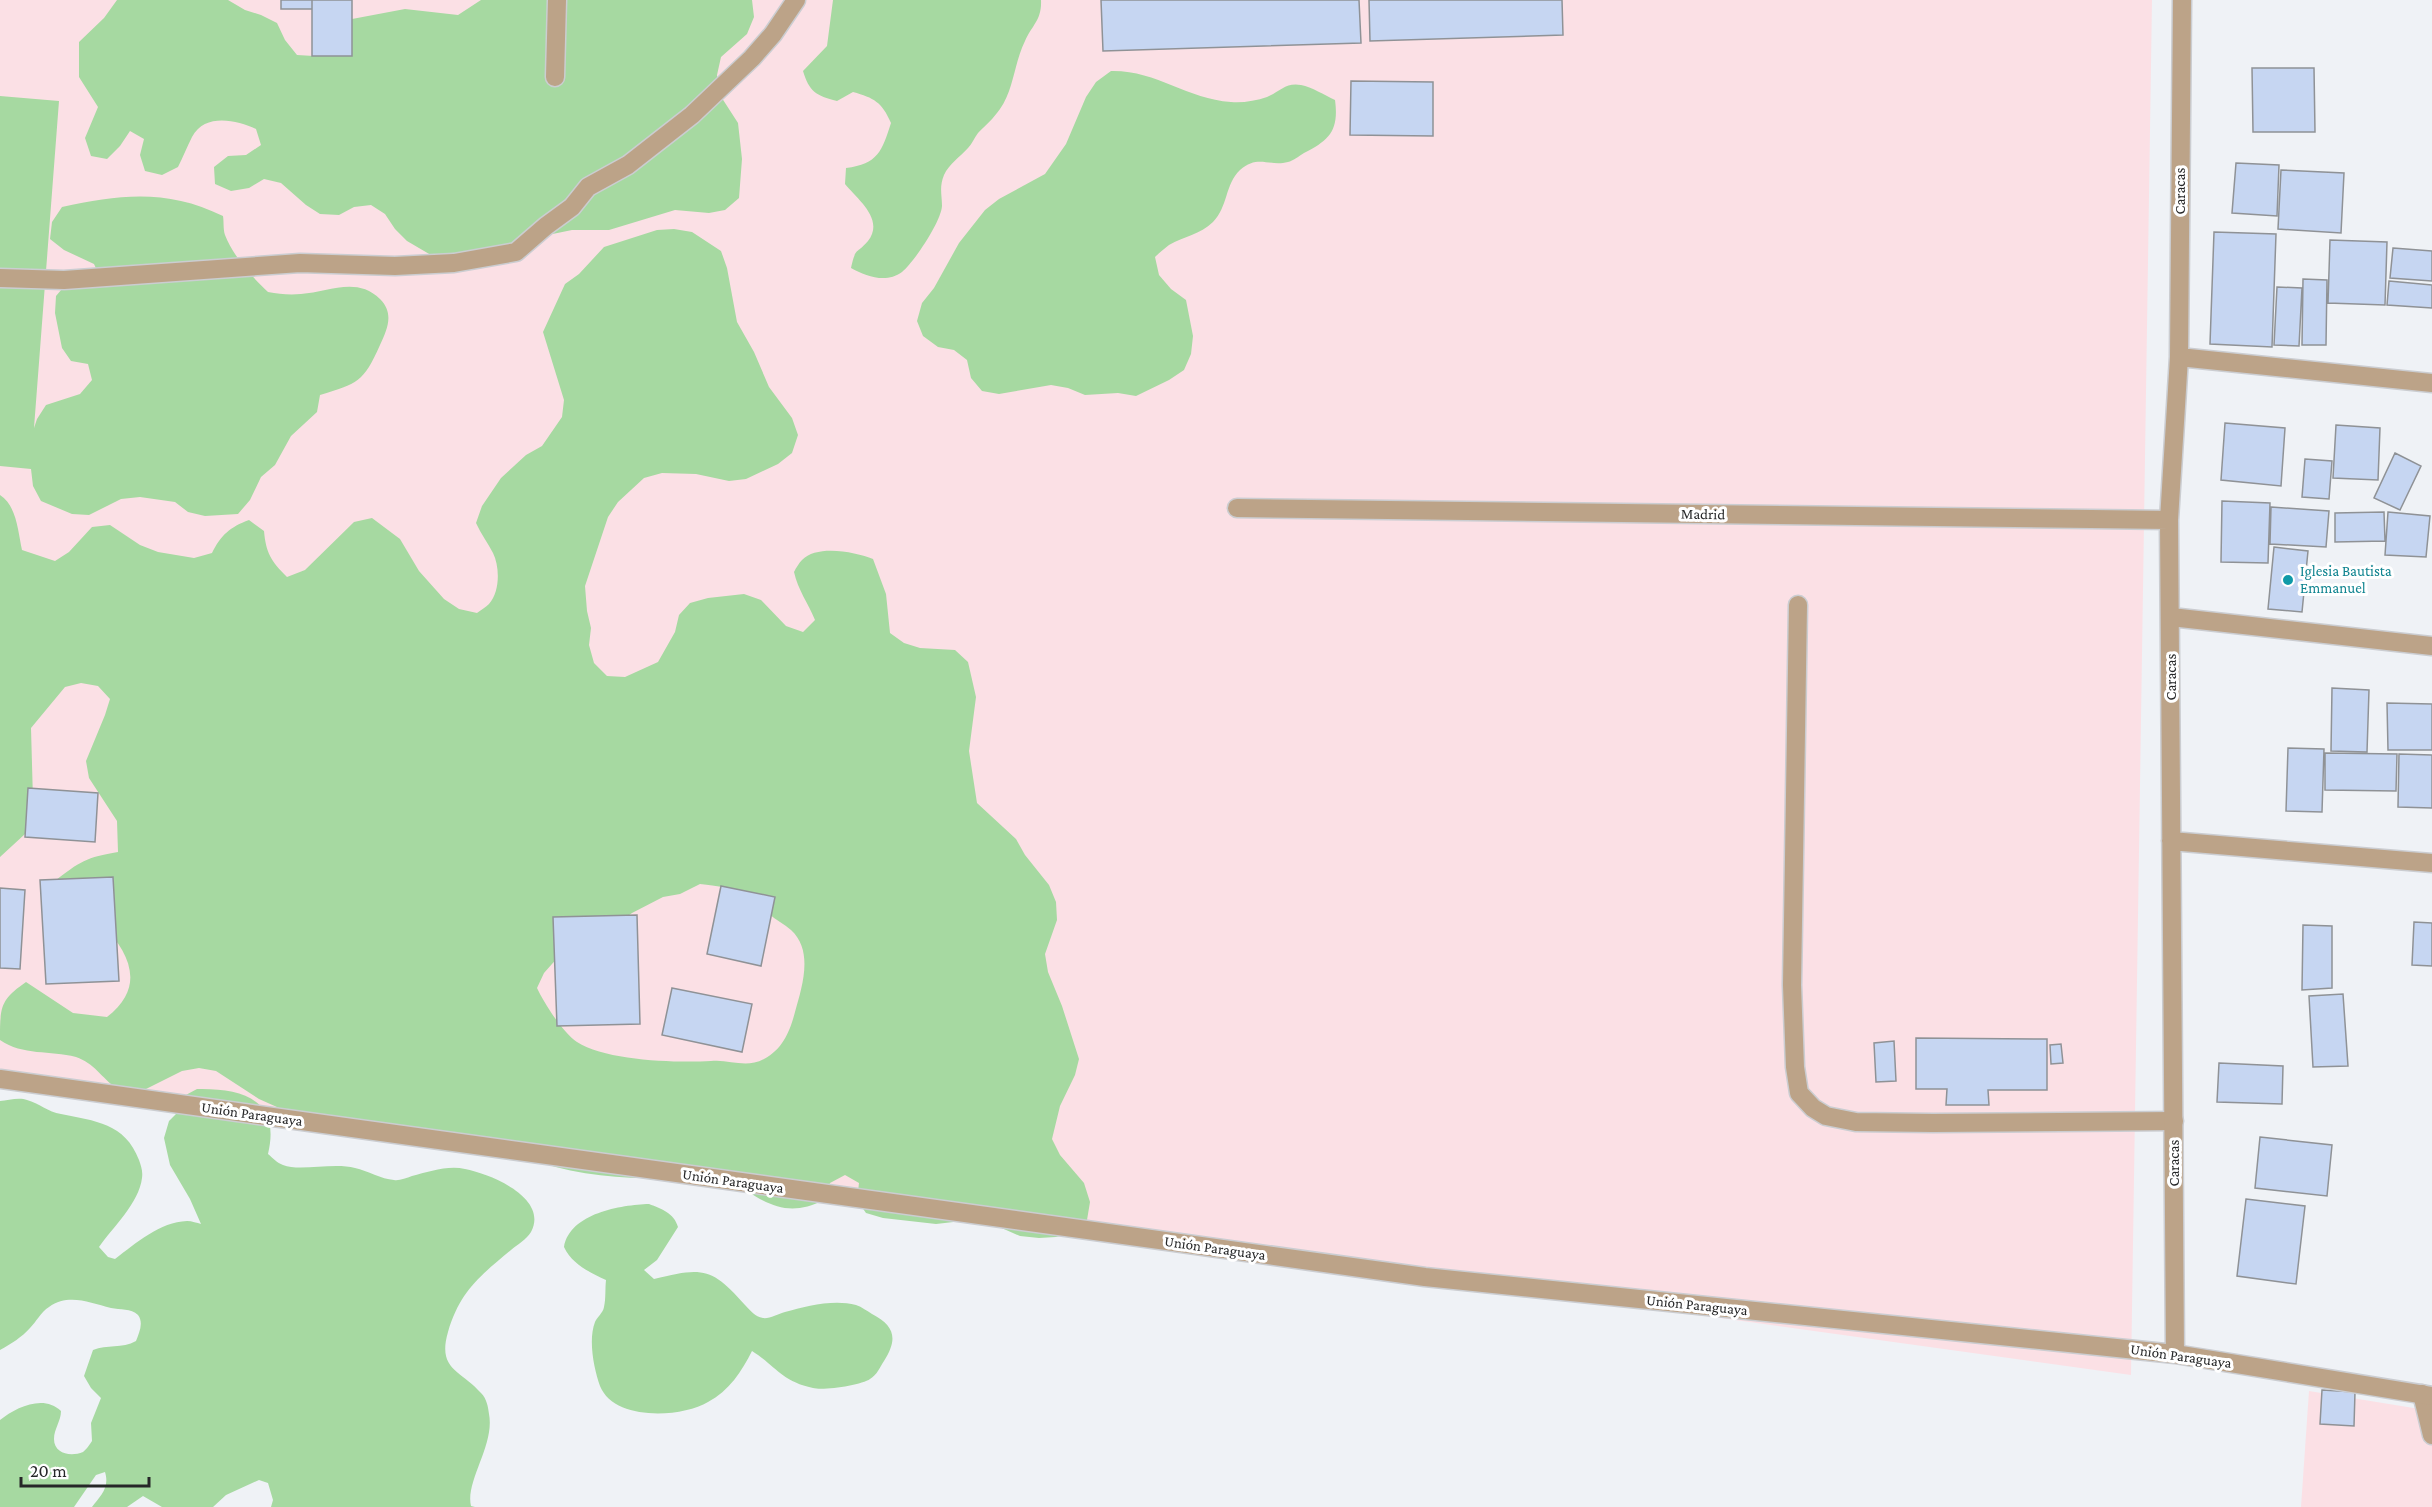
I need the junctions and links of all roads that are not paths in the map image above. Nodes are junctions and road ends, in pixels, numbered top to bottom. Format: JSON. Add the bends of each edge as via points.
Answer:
{"nodes":[{"id":1,"x":557,"y":0,"type":"edge"},
{"id":2,"x":796,"y":0,"type":"edge"},
{"id":3,"x":2182,"y":0,"type":"edge"},
{"id":4,"x":555,"y":77,"type":"dead end"},
{"id":5,"x":0,"y":278,"type":"edge"},
{"id":6,"x":2179,"y":357,"type":"junction"},
{"id":7,"x":2432,"y":383,"type":"edge"},
{"id":8,"x":1237,"y":508,"type":"dead end"},
{"id":9,"x":2169,"y":520,"type":"junction"},
{"id":10,"x":1798,"y":604,"type":"dead end"},
{"id":11,"x":2171,"y":617,"type":"junction"},
{"id":12,"x":2432,"y":646,"type":"edge"},
{"id":13,"x":2172,"y":841,"type":"junction"},
{"id":14,"x":2432,"y":863,"type":"edge"},
{"id":15,"x":0,"y":1079,"type":"edge"},
{"id":16,"x":2174,"y":1121,"type":"junction"},
{"id":17,"x":2175,"y":1354,"type":"junction"},
{"id":18,"x":2427,"y":1395,"type":"edge"},
{"id":19,"x":2432,"y":1435,"type":"edge"}],
"edges":[{"from":1,"to":4,"type":"street"},
{"from":2,"to":5,"type":"street","via":[[759,50],[692,115],[628,165],[588,187],[572,207],[516,252],[453,263],[395,266],[300,263],[64,280]]},
{"from":3,"to":6,"type":"street","name":"Caracas"},
{"from":6,"to":7,"type":"street"},
{"from":6,"to":9,"type":"street","name":"Caracas"},
{"from":8,"to":9,"type":"street","name":"Madrid"},
{"from":9,"to":11,"type":"street","name":"Caracas"},
{"from":10,"to":16,"type":"street","via":[[1792,985],[1799,1094],[1826,1116],[1856,1122]]},
{"from":11,"to":12,"type":"street"},
{"from":11,"to":13,"type":"street","name":"Caracas"},
{"from":13,"to":14,"type":"street"},
{"from":13,"to":16,"type":"street","name":"Caracas"},
{"from":15,"to":17,"type":"street","name":"Unión Paraguaya","via":[[1425,1277]]},
{"from":16,"to":17,"type":"street","name":"Caracas"},
{"from":17,"to":18,"type":"street","name":"Unión Paraguaya"},
{"from":18,"to":19,"type":"street"}]}
